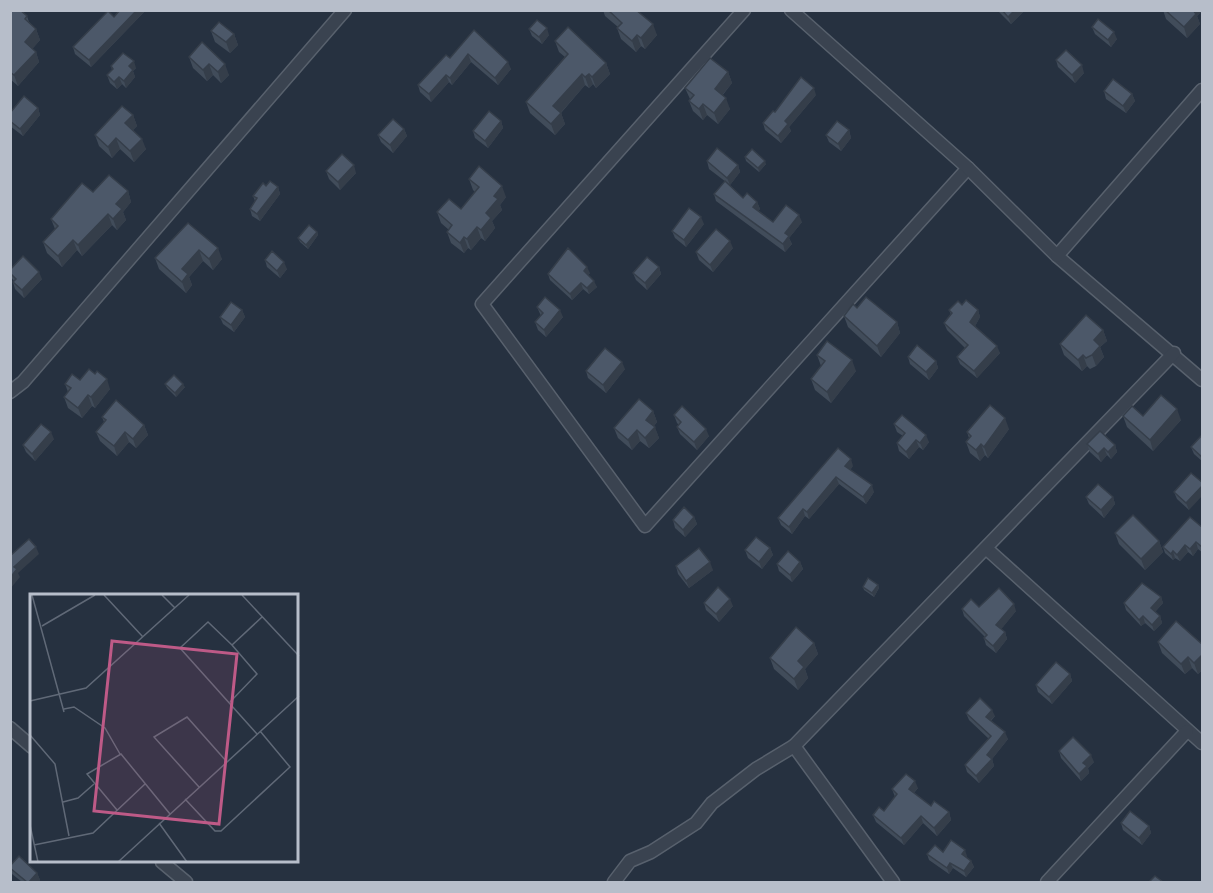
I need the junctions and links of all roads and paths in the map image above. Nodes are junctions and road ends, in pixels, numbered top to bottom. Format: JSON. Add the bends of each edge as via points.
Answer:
{"nodes":[{"id":1,"x":744,"y":10,"type":"edge"},
{"id":2,"x":791,"y":10,"type":"edge"},
{"id":3,"x":342,"y":12,"type":"edge"},
{"id":4,"x":1203,"y":90,"type":"edge"},
{"id":5,"x":968,"y":168,"type":"junction"},
{"id":6,"x":1057,"y":256,"type":"junction"},
{"id":7,"x":1174,"y":353,"type":"junction"},
{"id":8,"x":1203,"y":380,"type":"edge"},
{"id":9,"x":10,"y":392,"type":"edge"},
{"id":10,"x":987,"y":549,"type":"junction"},
{"id":11,"x":10,"y":728,"type":"edge"},
{"id":12,"x":1187,"y":731,"type":"junction"},
{"id":13,"x":1203,"y":743,"type":"edge"},
{"id":14,"x":30,"y":745,"type":"edge"},
{"id":15,"x":794,"y":746,"type":"junction"},
{"id":16,"x":164,"y":863,"type":"edge"},
{"id":17,"x":186,"y":882,"type":"edge"},
{"id":18,"x":614,"y":882,"type":"edge"},
{"id":19,"x":893,"y":882,"type":"edge"},
{"id":20,"x":1047,"y":882,"type":"edge"}],
"edges":[{"from":1,"to":5,"type":"street","via":[[483,304],[645,526]]},
{"from":2,"to":5,"type":"street"},
{"from":3,"to":9,"type":"street"},
{"from":4,"to":6,"type":"street"},
{"from":5,"to":6,"type":"street"},
{"from":6,"to":7,"type":"street"},
{"from":7,"to":8,"type":"street"},
{"from":7,"to":10,"type":"street"},
{"from":10,"to":12,"type":"street"},
{"from":10,"to":15,"type":"street"},
{"from":11,"to":14,"type":"street"},
{"from":12,"to":13,"type":"street"},
{"from":12,"to":20,"type":"street"},
{"from":15,"to":18,"type":"street","via":[[712,803],[696,823],[630,861]]},
{"from":15,"to":19,"type":"street"},
{"from":16,"to":17,"type":"street"}]}
